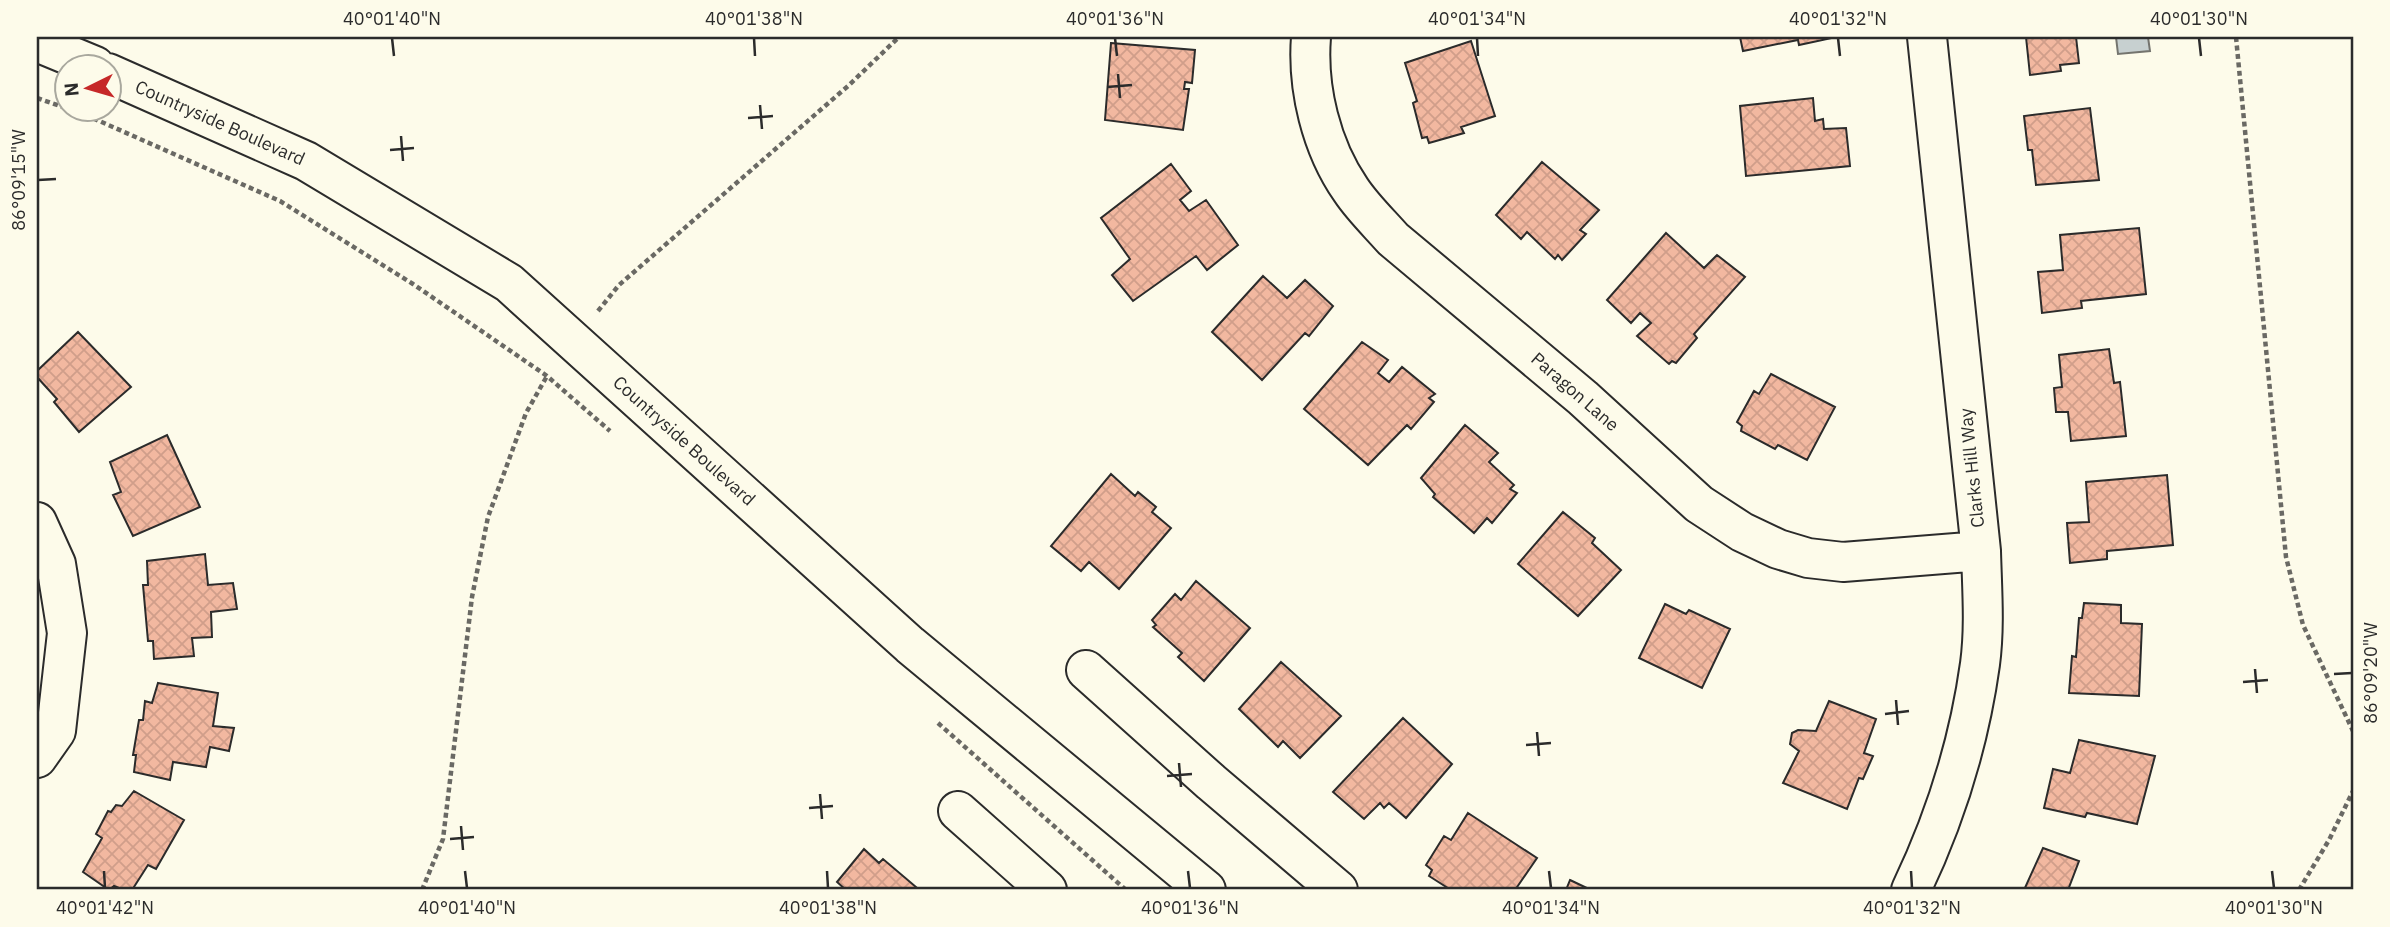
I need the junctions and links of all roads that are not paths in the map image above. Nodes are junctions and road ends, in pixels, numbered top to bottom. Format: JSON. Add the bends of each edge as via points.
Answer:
{"nodes":[{"id":1,"x":1311,"y":37,"type":"edge"},
{"id":2,"x":1927,"y":37,"type":"edge"},
{"id":3,"x":37,"y":42,"type":"edge"},
{"id":4,"x":61,"y":52,"type":"edge"},
{"id":5,"x":122,"y":79,"type":"edge"},
{"id":6,"x":37,"y":522,"type":"edge"},
{"id":7,"x":1981,"y":551,"type":"junction"},
{"id":8,"x":1086,"y":670,"type":"dead end"},
{"id":9,"x":37,"y":758,"type":"edge"},
{"id":10,"x":958,"y":811,"type":"dead end"},
{"id":11,"x":1047,"y":890,"type":"edge"},
{"id":12,"x":1206,"y":890,"type":"edge"},
{"id":13,"x":1338,"y":890,"type":"edge"},
{"id":14,"x":1911,"y":890,"type":"edge"}],
"edges":[{"from":1,"to":7,"type":"street","name":"Paragon Lane","via":[[1317,112],[1334,160],[1365,209],[1393,239],[1583,398],[1699,503],[1742,532],[1808,558],[1843,562]]},
{"from":2,"to":7,"type":"street","name":"Clarks Hill Way"},
{"from":3,"to":4,"type":"street"},
{"from":5,"to":12,"type":"street","name":"Countryside Boulevard","via":[[306,161],[509,282],[910,645]]},
{"from":6,"to":9,"type":"street","via":[[56,564],[67,633],[56,731]]},
{"from":7,"to":14,"type":"street","name":"Clarks Hill Way","via":[[1980,663],[1965,740],[1950,797]]},
{"from":8,"to":13,"type":"street"},
{"from":10,"to":11,"type":"street"}]}
